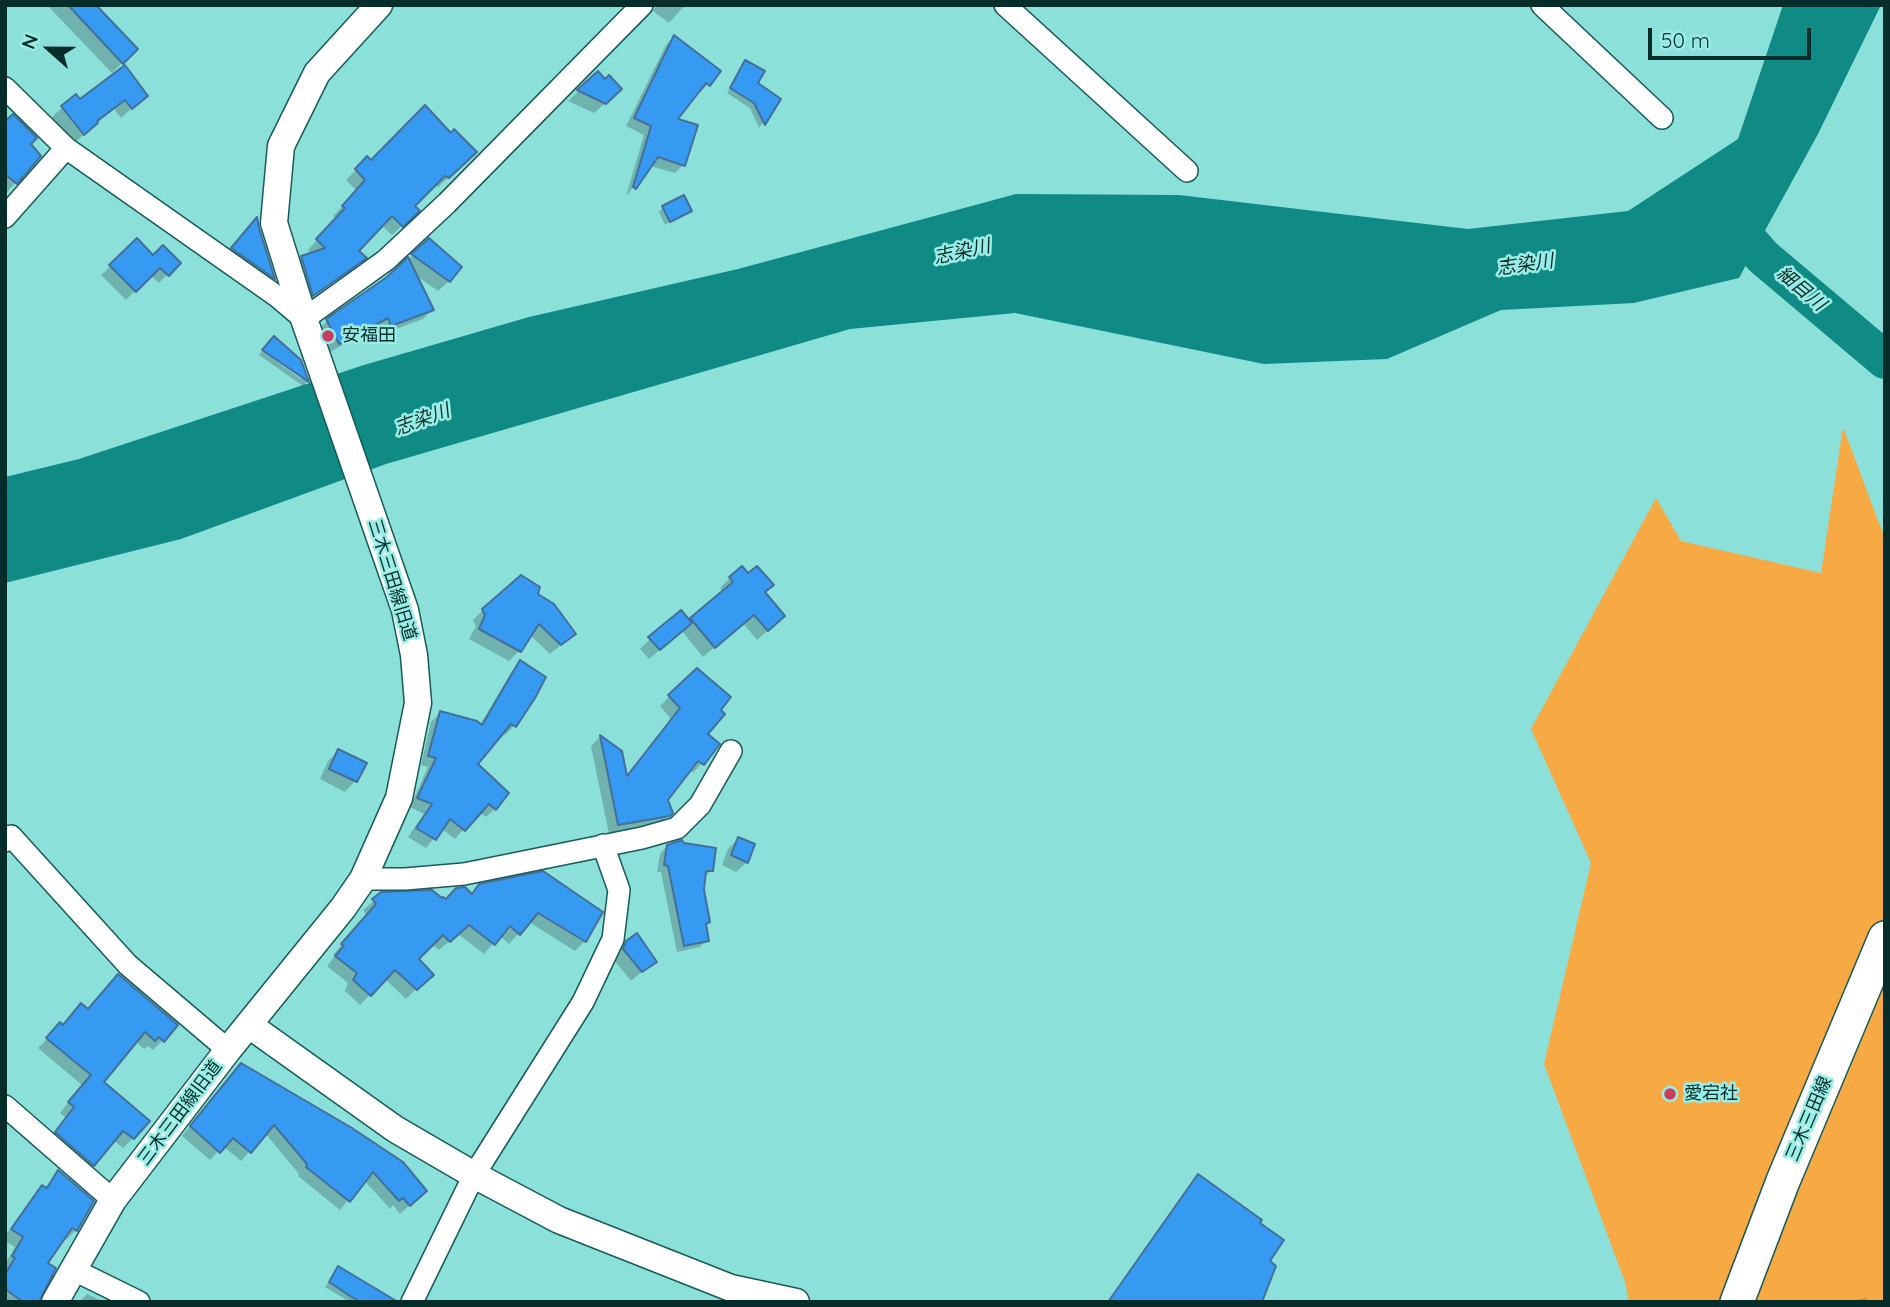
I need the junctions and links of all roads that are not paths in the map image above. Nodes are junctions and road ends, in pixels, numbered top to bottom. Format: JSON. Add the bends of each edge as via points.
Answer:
{"nodes":[{"id":1,"x":379,"y":5,"type":"edge"},
{"id":2,"x":642,"y":5,"type":"edge"},
{"id":3,"x":1005,"y":5,"type":"edge"},
{"id":4,"x":1542,"y":5,"type":"edge"},
{"id":5,"x":5,"y":88,"type":"edge"},
{"id":6,"x":1662,"y":118,"type":"dead end"},
{"id":7,"x":66,"y":148,"type":"junction"},
{"id":8,"x":1187,"y":171,"type":"dead end"},
{"id":9,"x":5,"y":217,"type":"edge"},
{"id":10,"x":304,"y":320,"type":"junction"},
{"id":11,"x":730,"y":751,"type":"dead end"},
{"id":12,"x":5,"y":841,"type":"edge"},
{"id":13,"x":603,"y":845,"type":"junction"},
{"id":14,"x":363,"y":879,"type":"junction"},
{"id":15,"x":1885,"y":938,"type":"edge"},
{"id":16,"x":249,"y":1025,"type":"junction"},
{"id":17,"x":228,"y":1050,"type":"junction"},
{"id":18,"x":5,"y":1106,"type":"edge"},
{"id":19,"x":474,"y":1175,"type":"junction"},
{"id":20,"x":113,"y":1200,"type":"junction"},
{"id":21,"x":74,"y":1269,"type":"junction"},
{"id":22,"x":55,"y":1302,"type":"edge"},
{"id":23,"x":139,"y":1302,"type":"edge"},
{"id":24,"x":412,"y":1302,"type":"edge"},
{"id":25,"x":796,"y":1302,"type":"edge"},
{"id":26,"x":1737,"y":1302,"type":"edge"}],
"edges":[{"from":1,"to":10,"type":"street","name":"三木三田線旧道","via":[[317,73],[281,146],[274,223]]},
{"from":2,"to":10,"type":"street","via":[[386,260]]},
{"from":3,"to":8,"type":"street"},
{"from":4,"to":6,"type":"street"},
{"from":5,"to":7,"type":"street"},
{"from":7,"to":9,"type":"street"},
{"from":7,"to":10,"type":"street"},
{"from":10,"to":14,"type":"street","name":"三木三田線旧道","via":[[405,610],[414,655],[418,703],[399,798]]},
{"from":11,"to":13,"type":"street","via":[[700,805],[677,828]]},
{"from":12,"to":17,"type":"street","via":[[11,836],[128,965]]},
{"from":13,"to":14,"type":"street","via":[[464,874]]},
{"from":13,"to":19,"type":"street","via":[[619,890],[613,939],[583,1002]]},
{"from":14,"to":16,"type":"street","name":"三木三田線旧道"},
{"from":15,"to":26,"type":"main road","name":"三木三田線"},
{"from":16,"to":17,"type":"street","name":"三木三田線旧道"},
{"from":16,"to":19,"type":"street","via":[[395,1129]]},
{"from":17,"to":20,"type":"street","name":"三木三田線旧道"},
{"from":18,"to":20,"type":"street"},
{"from":19,"to":24,"type":"street"},
{"from":19,"to":25,"type":"street","via":[[559,1220],[731,1288]]},
{"from":20,"to":21,"type":"street","name":"三木三田線旧道"},
{"from":21,"to":22,"type":"street","name":"三木三田線旧道"},
{"from":21,"to":23,"type":"street"}]}
